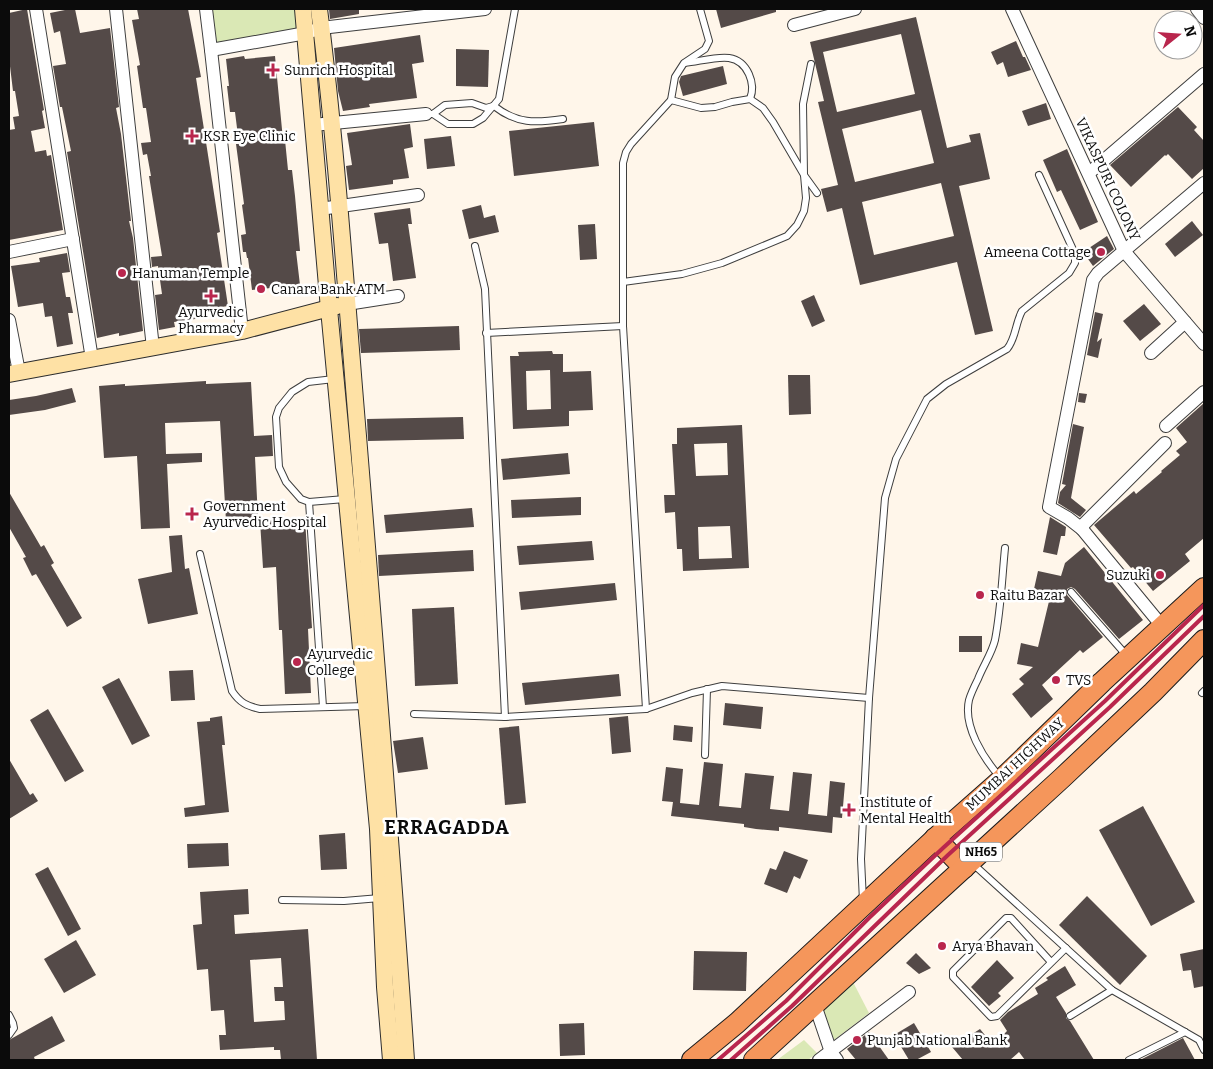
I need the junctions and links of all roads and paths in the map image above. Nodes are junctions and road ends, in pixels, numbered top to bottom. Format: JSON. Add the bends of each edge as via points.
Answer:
{"nodes":[{"id":1,"x":36,"y":9,"type":"edge"},
{"id":2,"x":116,"y":9,"type":"edge"},
{"id":3,"x":206,"y":9,"type":"edge"},
{"id":4,"x":303,"y":9,"type":"edge"},
{"id":5,"x":319,"y":9,"type":"edge"},
{"id":6,"x":485,"y":9,"type":"edge"},
{"id":7,"x":515,"y":9,"type":"edge"},
{"id":8,"x":700,"y":9,"type":"edge"},
{"id":9,"x":855,"y":9,"type":"edge"},
{"id":10,"x":1012,"y":9,"type":"edge"},
{"id":11,"x":1197,"y":9,"type":"edge"},
{"id":12,"x":452,"y":10,"type":"edge"},
{"id":13,"x":1204,"y":18,"type":"edge"},
{"id":14,"x":794,"y":25,"type":"dead end"},
{"id":15,"x":314,"y":31,"type":"junction"},
{"id":16,"x":211,"y":50,"type":"junction"},
{"id":17,"x":684,"y":63,"type":"junction"},
{"id":18,"x":811,"y":64,"type":"dead end"},
{"id":19,"x":1204,"y":74,"type":"edge"},
{"id":20,"x":750,"y":99,"type":"junction"},
{"id":21,"x":671,"y":100,"type":"junction"},
{"id":22,"x":494,"y":106,"type":"junction"},
{"id":23,"x":430,"y":114,"type":"junction"},
{"id":24,"x":563,"y":119,"type":"dead end"},
{"id":25,"x":331,"y":124,"type":"junction"},
{"id":26,"x":313,"y":125,"type":"junction"},
{"id":27,"x":1089,"y":173,"type":"junction"},
{"id":28,"x":804,"y":175,"type":"junction"},
{"id":29,"x":1039,"y":175,"type":"dead end"},
{"id":30,"x":1204,"y":182,"type":"edge"},
{"id":31,"x":817,"y":193,"type":"dead end"},
{"id":32,"x":418,"y":195,"type":"dead end"},
{"id":33,"x":341,"y":206,"type":"junction"},
{"id":34,"x":320,"y":209,"type":"junction"},
{"id":35,"x":73,"y":239,"type":"junction"},
{"id":36,"x":475,"y":246,"type":"dead end"},
{"id":37,"x":1124,"y":251,"type":"junction"},
{"id":38,"x":9,"y":252,"type":"edge"},
{"id":39,"x":623,"y":282,"type":"junction"},
{"id":40,"x":398,"y":296,"type":"dead end"},
{"id":41,"x":347,"y":304,"type":"junction"},
{"id":42,"x":328,"y":309,"type":"junction"},
{"id":43,"x":9,"y":320,"type":"edge"},
{"id":44,"x":1186,"y":322,"type":"junction"},
{"id":45,"x":623,"y":326,"type":"junction"},
{"id":46,"x":242,"y":331,"type":"junction"},
{"id":47,"x":486,"y":333,"type":"junction"},
{"id":48,"x":1204,"y":344,"type":"edge"},
{"id":49,"x":153,"y":348,"type":"junction"},
{"id":50,"x":1151,"y":353,"type":"dead end"},
{"id":51,"x":92,"y":359,"type":"junction"},
{"id":52,"x":14,"y":373,"type":"edge"},
{"id":53,"x":335,"y":379,"type":"junction"},
{"id":54,"x":1204,"y":392,"type":"edge"},
{"id":55,"x":1166,"y":426,"type":"dead end"},
{"id":56,"x":1165,"y":443,"type":"dead end"},
{"id":57,"x":346,"y":499,"type":"junction"},
{"id":58,"x":309,"y":502,"type":"junction"},
{"id":59,"x":1082,"y":529,"type":"junction"},
{"id":60,"x":1004,"y":548,"type":"dead end"},
{"id":61,"x":200,"y":554,"type":"dead end"},
{"id":62,"x":1204,"y":588,"type":"edge"},
{"id":63,"x":1071,"y":592,"type":"dead end"},
{"id":64,"x":1162,"y":626,"type":"junction"},
{"id":65,"x":1204,"y":640,"type":"edge"},
{"id":66,"x":1128,"y":657,"type":"junction"},
{"id":67,"x":707,"y":689,"type":"junction"},
{"id":68,"x":869,"y":698,"type":"junction"},
{"id":69,"x":373,"y":706,"type":"junction"},
{"id":70,"x":323,"y":707,"type":"junction"},
{"id":71,"x":646,"y":709,"type":"junction"},
{"id":72,"x":414,"y":714,"type":"dead end"},
{"id":73,"x":504,"y":716,"type":"junction"},
{"id":74,"x":705,"y":755,"type":"dead end"},
{"id":75,"x":1002,"y":779,"type":"junction"},
{"id":76,"x":942,"y":836,"type":"junction"},
{"id":77,"x":966,"y":862,"type":"junction"},
{"id":78,"x":381,"y":898,"type":"junction"},
{"id":79,"x":282,"y":900,"type":"dead end"},
{"id":80,"x":863,"y":905,"type":"junction"},
{"id":81,"x":1066,"y":948,"type":"junction"},
{"id":82,"x":1051,"y":962,"type":"junction"},
{"id":83,"x":1112,"y":990,"type":"junction"},
{"id":84,"x":908,"y":992,"type":"dead end"},
{"id":85,"x":815,"y":1005,"type":"junction"},
{"id":86,"x":9,"y":1015,"type":"edge"},
{"id":87,"x":1070,"y":1016,"type":"dead end"},
{"id":88,"x":1185,"y":1032,"type":"junction"},
{"id":89,"x":9,"y":1035,"type":"edge"},
{"id":90,"x":1204,"y":1050,"type":"edge"},
{"id":91,"x":834,"y":1056,"type":"edge"},
{"id":92,"x":391,"y":1060,"type":"edge"},
{"id":93,"x":406,"y":1060,"type":"edge"},
{"id":94,"x":692,"y":1060,"type":"edge"},
{"id":95,"x":754,"y":1060,"type":"edge"},
{"id":96,"x":819,"y":1060,"type":"edge"},
{"id":97,"x":1129,"y":1060,"type":"edge"}],
"edges":[{"from":1,"to":35,"type":"street"},
{"from":2,"to":49,"type":"street"},
{"from":3,"to":16,"type":"street"},
{"from":4,"to":15,"type":"main road"},
{"from":5,"to":15,"type":"main road"},
{"from":6,"to":12,"type":"street"},
{"from":7,"to":22,"type":"lane","via":[[502,93]]},
{"from":8,"to":17,"type":"lane","via":[[708,46]]},
{"from":9,"to":14,"type":"street"},
{"from":10,"to":27,"type":"street","name":"VIKASPURI COLONY"},
{"from":11,"to":13,"type":"street"},
{"from":12,"to":15,"type":"street"},
{"from":15,"to":16,"type":"street"},
{"from":15,"to":25,"type":"main road"},
{"from":15,"to":26,"type":"main road"},
{"from":16,"to":46,"type":"street"},
{"from":17,"to":20,"type":"lane","via":[[729,58],[737,62],[750,75],[753,91]]},
{"from":17,"to":21,"type":"lane","via":[[676,77]]},
{"from":18,"to":28,"type":"lane","via":[[803,104]]},
{"from":19,"to":27,"type":"street"},
{"from":20,"to":21,"type":"lane","via":[[701,108]]},
{"from":20,"to":28,"type":"lane","via":[[774,122]]},
{"from":21,"to":39,"type":"lane","via":[[631,144],[623,163]]},
{"from":22,"to":23,"type":"lane","via":[[486,108],[472,102],[445,105]]},
{"from":22,"to":23,"type":"lane","via":[[473,124],[448,124]]},
{"from":22,"to":24,"type":"lane","via":[[519,120]]},
{"from":23,"to":25,"type":"street"},
{"from":25,"to":26,"type":"street"},
{"from":25,"to":33,"type":"main road"},
{"from":26,"to":34,"type":"main road"},
{"from":27,"to":37,"type":"street","name":"VIKASPURI COLONY"},
{"from":28,"to":31,"type":"lane"},
{"from":28,"to":39,"type":"lane","via":[[804,211],[787,236],[722,263],[682,274]]},
{"from":29,"to":68,"type":"lane","via":[[1075,254],[1075,263],[1069,273],[1022,311],[1013,342],[1007,349],[946,384],[927,399],[896,459],[885,498]]},
{"from":30,"to":37,"type":"street"},
{"from":32,"to":33,"type":"street"},
{"from":33,"to":34,"type":"street"},
{"from":33,"to":41,"type":"main road"},
{"from":34,"to":42,"type":"main road"},
{"from":35,"to":38,"type":"street"},
{"from":35,"to":51,"type":"street"},
{"from":36,"to":47,"type":"lane","via":[[485,289]]},
{"from":37,"to":44,"type":"street","name":"VIKASPURI COLONY"},
{"from":37,"to":59,"type":"street","via":[[1093,280],[1049,508]]},
{"from":39,"to":45,"type":"lane"},
{"from":40,"to":41,"type":"street"},
{"from":41,"to":42,"type":"main road"},
{"from":41,"to":69,"type":"main road"},
{"from":42,"to":46,"type":"main road"},
{"from":42,"to":53,"type":"main road"},
{"from":43,"to":52,"type":"street"},
{"from":44,"to":48,"type":"street","name":"VIKASPURI COLONY"},
{"from":44,"to":50,"type":"street"},
{"from":45,"to":47,"type":"lane"},
{"from":45,"to":71,"type":"lane"},
{"from":46,"to":49,"type":"main road"},
{"from":47,"to":73,"type":"lane"},
{"from":49,"to":51,"type":"main road"},
{"from":51,"to":52,"type":"main road"},
{"from":53,"to":57,"type":"main road"},
{"from":53,"to":58,"type":"lane","via":[[308,382],[298,388],[284,400],[276,417],[279,467],[293,491]]},
{"from":54,"to":55,"type":"street"},
{"from":56,"to":59,"type":"street"},
{"from":57,"to":58,"type":"lane"},
{"from":57,"to":69,"type":"main road"},
{"from":58,"to":70,"type":"lane"},
{"from":59,"to":64,"type":"street"},
{"from":60,"to":75,"type":"lane","via":[[994,642],[969,700],[968,713],[978,746]]},
{"from":61,"to":70,"type":"lane","via":[[232,691],[239,701],[260,709]]},
{"from":62,"to":64,"type":"highway","name":"MUMBAI HIGHWAY","number":"NH65"},
{"from":63,"to":66,"type":"lane"},
{"from":64,"to":66,"type":"highway","name":"MUMBAI HIGHWAY","number":"NH65"},
{"from":65,"to":77,"type":"highway","number":"NH65","via":[[1153,692]]},
{"from":66,"to":75,"type":"highway","name":"MUMBAI HIGHWAY","number":"NH65"},
{"from":67,"to":68,"type":"lane","via":[[722,686]]},
{"from":67,"to":71,"type":"lane"},
{"from":67,"to":74,"type":"lane"},
{"from":68,"to":80,"type":"lane","via":[[861,859]]},
{"from":69,"to":70,"type":"lane"},
{"from":69,"to":78,"type":"main road"},
{"from":69,"to":93,"type":"main road","via":[[390,826]]},
{"from":71,"to":73,"type":"lane"},
{"from":72,"to":73,"type":"lane"},
{"from":75,"to":76,"type":"highway","name":"MUMBAI HIGHWAY","number":"NH65"},
{"from":76,"to":77,"type":"highway"},
{"from":76,"to":80,"type":"highway","name":"MUMBAI HIGHWAY","number":"NH65"},
{"from":77,"to":81,"type":"lane"},
{"from":77,"to":85,"type":"highway","number":"NH65"},
{"from":78,"to":79,"type":"lane"},
{"from":78,"to":92,"type":"main road"},
{"from":80,"to":94,"type":"highway","name":"MUMBAI HIGHWAY","number":"NH65","via":[[737,1023]]},
{"from":81,"to":82,"type":"lane"},
{"from":81,"to":83,"type":"lane"},
{"from":82,"to":82,"type":"lane","via":[[997,1016],[991,1017],[953,977],[953,971],[1006,918],[1011,918]]},
{"from":83,"to":87,"type":"lane"},
{"from":83,"to":88,"type":"lane"},
{"from":84,"to":91,"type":"street"},
{"from":85,"to":91,"type":"street"},
{"from":85,"to":95,"type":"highway","number":"NH65"},
{"from":86,"to":89,"type":"lane","via":[[14,1028]]},
{"from":88,"to":90,"type":"lane","via":[[1199,1040]]},
{"from":88,"to":97,"type":"lane"},
{"from":91,"to":96,"type":"street"}]}
